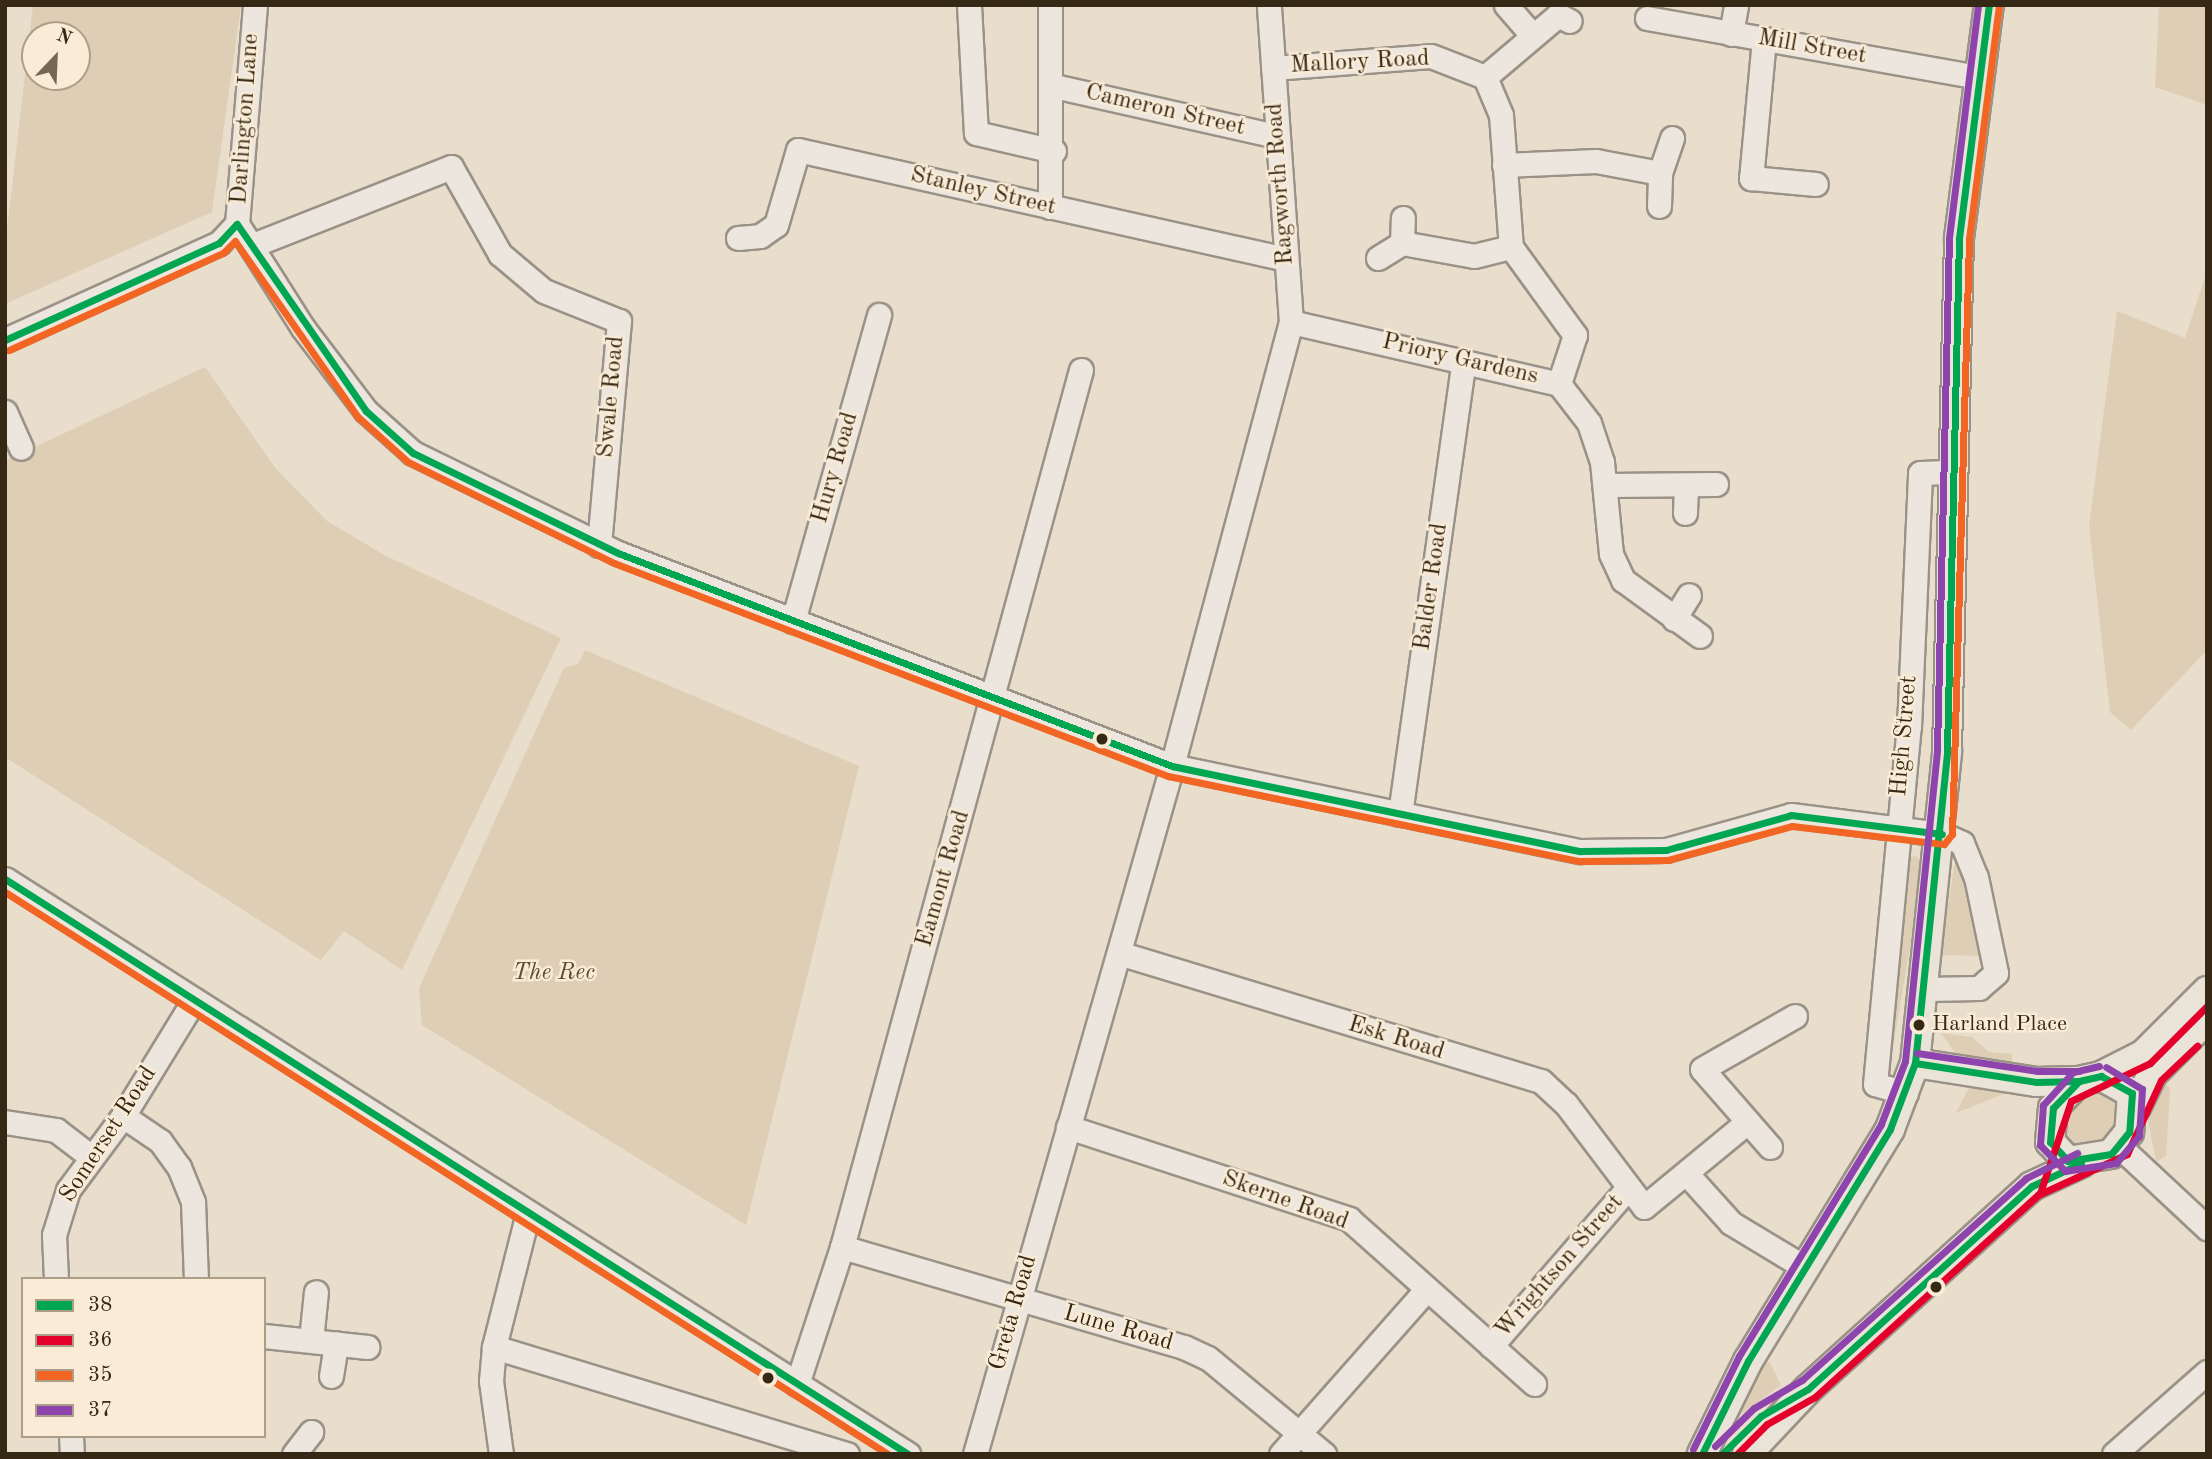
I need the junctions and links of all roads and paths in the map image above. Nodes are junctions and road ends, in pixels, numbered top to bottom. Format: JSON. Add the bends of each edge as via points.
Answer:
{"nodes":[{"id":1,"x":255,"y":5,"type":"edge"},
{"id":2,"x":969,"y":5,"type":"edge"},
{"id":3,"x":1050,"y":5,"type":"edge"},
{"id":4,"x":1269,"y":5,"type":"edge"},
{"id":5,"x":1506,"y":5,"type":"edge"},
{"id":6,"x":1736,"y":5,"type":"edge"},
{"id":7,"x":1989,"y":5,"type":"edge"},
{"id":8,"x":1647,"y":18,"type":"dead end"},
{"id":9,"x":1570,"y":21,"type":"dead end"},
{"id":10,"x":1531,"y":34,"type":"junction"},
{"id":11,"x":1731,"y":34,"type":"junction"},
{"id":12,"x":1764,"y":39,"type":"junction"},
{"id":13,"x":1273,"y":68,"type":"junction"},
{"id":14,"x":1978,"y":77,"type":"junction"},
{"id":15,"x":1485,"y":78,"type":"junction"},
{"id":16,"x":1054,"y":86,"type":"junction"},
{"id":17,"x":1276,"y":136,"type":"junction"},
{"id":18,"x":1672,"y":138,"type":"dead end"},
{"id":19,"x":1054,"y":151,"type":"junction"},
{"id":20,"x":1504,"y":165,"type":"junction"},
{"id":21,"x":1660,"y":173,"type":"junction"},
{"id":22,"x":1816,"y":184,"type":"dead end"},
{"id":23,"x":1660,"y":206,"type":"dead end"},
{"id":24,"x":1050,"y":207,"type":"junction"},
{"id":25,"x":1403,"y":218,"type":"dead end"},
{"id":26,"x":237,"y":224,"type":"junction"},
{"id":27,"x":736,"y":238,"type":"dead end"},
{"id":28,"x":1402,"y":243,"type":"junction"},
{"id":29,"x":253,"y":245,"type":"junction"},
{"id":30,"x":1511,"y":247,"type":"junction"},
{"id":31,"x":1378,"y":258,"type":"dead end"},
{"id":32,"x":1286,"y":259,"type":"junction"},
{"id":33,"x":879,"y":316,"type":"dead end"},
{"id":34,"x":1291,"y":322,"type":"junction"},
{"id":35,"x":5,"y":340,"type":"edge"},
{"id":36,"x":1464,"y":360,"type":"junction"},
{"id":37,"x":1082,"y":370,"type":"dead end"},
{"id":38,"x":1559,"y":384,"type":"junction"},
{"id":39,"x":5,"y":412,"type":"edge"},
{"id":40,"x":22,"y":448,"type":"dead end"},
{"id":41,"x":1955,"y":472,"type":"junction"},
{"id":42,"x":1716,"y":484,"type":"dead end"},
{"id":43,"x":1608,"y":485,"type":"junction"},
{"id":44,"x":1686,"y":486,"type":"junction"},
{"id":45,"x":1685,"y":513,"type":"dead end"},
{"id":46,"x":599,"y":545,"type":"junction"},
{"id":47,"x":1689,"y":595,"type":"dead end"},
{"id":48,"x":1674,"y":619,"type":"junction"},
{"id":49,"x":793,"y":621,"type":"junction"},
{"id":50,"x":1700,"y":636,"type":"dead end"},
{"id":51,"x":995,"y":698,"type":"junction"},
{"id":52,"x":1172,"y":766,"type":"junction"},
{"id":53,"x":1400,"y":814,"type":"junction"},
{"id":54,"x":1897,"y":828,"type":"junction"},
{"id":55,"x":1942,"y":834,"type":"junction"},
{"id":56,"x":5,"y":879,"type":"edge"},
{"id":57,"x":1119,"y":953,"type":"junction"},
{"id":58,"x":1925,"y":989,"type":"junction"},
{"id":59,"x":2207,"y":991,"type":"edge"},
{"id":60,"x":194,"y":1000,"type":"junction"},
{"id":61,"x":1795,"y":1016,"type":"dead end"},
{"id":62,"x":2207,"y":1019,"type":"edge"},
{"id":63,"x":1915,"y":1063,"type":"junction"},
{"id":64,"x":2090,"y":1079,"type":"junction"},
{"id":65,"x":2036,"y":1082,"type":"junction"},
{"id":66,"x":1906,"y":1093,"type":"junction"},
{"id":67,"x":2136,"y":1107,"type":"junction"},
{"id":68,"x":2053,"y":1108,"type":"junction"},
{"id":69,"x":123,"y":1116,"type":"junction"},
{"id":70,"x":5,"y":1122,"type":"edge"},
{"id":71,"x":1747,"y":1122,"type":"junction"},
{"id":72,"x":1068,"y":1127,"type":"junction"},
{"id":73,"x":2050,"y":1142,"type":"junction"},
{"id":74,"x":1770,"y":1147,"type":"dead end"},
{"id":75,"x":2120,"y":1147,"type":"junction"},
{"id":76,"x":90,"y":1156,"type":"junction"},
{"id":77,"x":2081,"y":1163,"type":"junction"},
{"id":78,"x":1686,"y":1173,"type":"junction"},
{"id":79,"x":2032,"y":1186,"type":"junction"},
{"id":80,"x":1628,"y":1188,"type":"junction"},
{"id":81,"x":528,"y":1213,"type":"junction"},
{"id":82,"x":2207,"y":1228,"type":"edge"},
{"id":83,"x":842,"y":1247,"type":"junction"},
{"id":84,"x":1804,"y":1267,"type":"junction"},
{"id":85,"x":56,"y":1277,"type":"edge"},
{"id":86,"x":196,"y":1277,"type":"edge"},
{"id":87,"x":1427,"y":1289,"type":"junction"},
{"id":88,"x":316,"y":1293,"type":"dead end"},
{"id":89,"x":1017,"y":1301,"type":"junction"},
{"id":90,"x":266,"y":1336,"type":"edge"},
{"id":91,"x":311,"y":1340,"type":"junction"},
{"id":92,"x":336,"y":1343,"type":"junction"},
{"id":93,"x":1491,"y":1346,"type":"junction"},
{"id":94,"x":368,"y":1347,"type":"dead end"},
{"id":95,"x":494,"y":1347,"type":"junction"},
{"id":96,"x":2207,"y":1372,"type":"edge"},
{"id":97,"x":331,"y":1376,"type":"dead end"},
{"id":98,"x":797,"y":1384,"type":"junction"},
{"id":99,"x":1534,"y":1384,"type":"dead end"},
{"id":100,"x":1808,"y":1389,"type":"junction"},
{"id":101,"x":311,"y":1432,"type":"dead end"},
{"id":102,"x":1300,"y":1433,"type":"junction"},
{"id":103,"x":875,"y":1445,"type":"edge"},
{"id":104,"x":294,"y":1454,"type":"edge"},
{"id":105,"x":501,"y":1454,"type":"edge"},
{"id":106,"x":847,"y":1454,"type":"edge"},
{"id":107,"x":908,"y":1454,"type":"edge"},
{"id":108,"x":975,"y":1454,"type":"edge"},
{"id":109,"x":1281,"y":1454,"type":"edge"},
{"id":110,"x":1324,"y":1454,"type":"edge"},
{"id":111,"x":1702,"y":1454,"type":"edge"},
{"id":112,"x":1722,"y":1454,"type":"edge"},
{"id":113,"x":1747,"y":1454,"type":"edge"},
{"id":114,"x":2114,"y":1454,"type":"edge"}],
"edges":[{"from":1,"to":26,"type":"street","name":"Darlington Lane"},
{"from":2,"to":19,"type":"street","via":[[965,132]]},
{"from":3,"to":16,"type":"street"},
{"from":4,"to":13,"type":"street","name":"Ragworth Road"},
{"from":5,"to":10,"type":"street"},
{"from":6,"to":11,"type":"street"},
{"from":7,"to":14,"type":"main road","name":"High Street"},
{"from":8,"to":11,"type":"street","name":"Mill Street"},
{"from":9,"to":10,"type":"street","via":[[1558,15]]},
{"from":10,"to":15,"type":"street"},
{"from":11,"to":12,"type":"street","name":"Mill Street"},
{"from":12,"to":14,"type":"street","name":"Mill Street"},
{"from":12,"to":22,"type":"street","via":[[1751,178]]},
{"from":13,"to":15,"type":"street","name":"Mallory Road","via":[[1431,56]]},
{"from":13,"to":17,"type":"street","name":"Ragworth Road"},
{"from":14,"to":41,"type":"main road","name":"High Street","via":[[1959,238]]},
{"from":15,"to":20,"type":"street","via":[[1498,99]]},
{"from":16,"to":17,"type":"street","name":"Cameron Street"},
{"from":16,"to":19,"type":"street"},
{"from":17,"to":32,"type":"street","name":"Ragworth Road"},
{"from":18,"to":21,"type":"street"},
{"from":19,"to":24,"type":"street"},
{"from":20,"to":21,"type":"street","via":[[1596,161]]},
{"from":20,"to":30,"type":"street"},
{"from":21,"to":23,"type":"street"},
{"from":24,"to":27,"type":"street","name":"Stanley Street","via":[[798,150],[776,225]]},
{"from":24,"to":32,"type":"street","name":"Stanley Street"},
{"from":25,"to":28,"type":"street"},
{"from":26,"to":29,"type":"street"},
{"from":26,"to":35,"type":"street","name":"Darlington Lane","via":[[219,243]]},
{"from":28,"to":30,"type":"street","via":[[1474,256]]},
{"from":28,"to":31,"type":"street"},
{"from":29,"to":46,"type":"street","via":[[303,328],[358,401],[413,453]]},
{"from":29,"to":46,"type":"street","name":"Swale Road","via":[[451,167],[500,254],[544,291],[619,321]]},
{"from":30,"to":38,"type":"street","via":[[1575,335]]},
{"from":32,"to":34,"type":"street","name":"Ragworth Road"},
{"from":33,"to":49,"type":"street","name":"Hury Road"},
{"from":34,"to":36,"type":"street","name":"Priory Gardens"},
{"from":34,"to":52,"type":"street","name":"Greta Road"},
{"from":36,"to":38,"type":"street","name":"Priory Gardens"},
{"from":36,"to":53,"type":"street","name":"Balder Road"},
{"from":37,"to":51,"type":"street","name":"Eamont Road"},
{"from":38,"to":43,"type":"street","name":"Priory Gardens","via":[[1589,423]]},
{"from":39,"to":40,"type":"street"},
{"from":41,"to":54,"type":"street","name":"High Street","via":[[1920,473],[1909,727]]},
{"from":41,"to":55,"type":"main road","name":"High Street"},
{"from":42,"to":44,"type":"street"},
{"from":43,"to":44,"type":"street"},
{"from":43,"to":48,"type":"street","name":"Priory Gardens","via":[[1611,554],[1623,580]]},
{"from":44,"to":45,"type":"street"},
{"from":46,"to":49,"type":"street"},
{"from":47,"to":48,"type":"street"},
{"from":48,"to":50,"type":"street","name":"Priory Gardens"},
{"from":49,"to":51,"type":"street"},
{"from":51,"to":52,"type":"street"},
{"from":51,"to":83,"type":"street","name":"Eamont Road"},
{"from":52,"to":53,"type":"street"},
{"from":52,"to":57,"type":"street","name":"Greta Road"},
{"from":53,"to":54,"type":"street","via":[[1580,852],[1629,854],[1696,844],[1791,815]]},
{"from":54,"to":55,"type":"street"},
{"from":54,"to":66,"type":"street","name":"High Street","via":[[1875,1083]]},
{"from":55,"to":58,"type":"main road","name":"High Street"},
{"from":55,"to":58,"type":"street","via":[[1971,855],[1996,973],[1979,988]]},
{"from":56,"to":60,"type":"street"},
{"from":57,"to":72,"type":"street","name":"Greta Road"},
{"from":57,"to":80,"type":"street","name":"Esk Road","via":[[1541,1081],[1566,1104]]},
{"from":58,"to":63,"type":"main road","name":"High Street"},
{"from":59,"to":64,"type":"main road","via":[[2144,1054]]},
{"from":60,"to":69,"type":"street","name":"Somerset Road"},
{"from":60,"to":81,"type":"street"},
{"from":61,"to":71,"type":"street","via":[[1702,1069]]},
{"from":62,"to":67,"type":"main road","via":[[2152,1074]]},
{"from":63,"to":65,"type":"main road"},
{"from":63,"to":66,"type":"main road","name":"High Street"},
{"from":64,"to":65,"type":"main road"},
{"from":64,"to":67,"type":"main road","via":[[2126,1086]]},
{"from":64,"to":68,"type":"main road"},
{"from":65,"to":68,"type":"main road"},
{"from":66,"to":84,"type":"main road","name":"High Street"},
{"from":67,"to":75,"type":"main road"},
{"from":68,"to":73,"type":"main road"},
{"from":69,"to":76,"type":"street","name":"Somerset Road"},
{"from":69,"to":86,"type":"street","via":[[160,1141],[179,1167],[193,1202]]},
{"from":70,"to":76,"type":"street","via":[[56,1130]]},
{"from":71,"to":74,"type":"street"},
{"from":71,"to":78,"type":"street"},
{"from":72,"to":87,"type":"street","name":"Skerne Road","via":[[1349,1219]]},
{"from":72,"to":89,"type":"street","name":"Greta Road"},
{"from":73,"to":77,"type":"main road","via":[[2058,1155]]},
{"from":73,"to":79,"type":"main road"},
{"from":75,"to":77,"type":"main road"},
{"from":75,"to":82,"type":"street"},
{"from":76,"to":85,"type":"street","name":"Somerset Road","via":[[59,1211]]},
{"from":77,"to":79,"type":"main road"},
{"from":78,"to":80,"type":"street","name":"Esk Road","via":[[1644,1207]]},
{"from":78,"to":84,"type":"street","via":[[1731,1223]]},
{"from":79,"to":100,"type":"main road"},
{"from":80,"to":93,"type":"street","name":"Wrightson Street"},
{"from":81,"to":95,"type":"street"},
{"from":81,"to":98,"type":"street"},
{"from":83,"to":89,"type":"street","name":"Lune Road"},
{"from":83,"to":98,"type":"street","name":"Eamont Road"},
{"from":84,"to":111,"type":"main road"},
{"from":87,"to":93,"type":"street","name":"Skerne Road"},
{"from":87,"to":102,"type":"street"},
{"from":88,"to":91,"type":"street"},
{"from":89,"to":102,"type":"street","name":"Lune Road","via":[[1208,1358]]},
{"from":89,"to":108,"type":"street","name":"Greta Road"},
{"from":90,"to":91,"type":"street"},
{"from":91,"to":92,"type":"street"},
{"from":92,"to":94,"type":"street"},
{"from":92,"to":97,"type":"street"},
{"from":93,"to":99,"type":"street","name":"Skerne Road"},
{"from":95,"to":105,"type":"street","via":[[491,1381]]},
{"from":95,"to":106,"type":"street"},
{"from":96,"to":114,"type":"street"},
{"from":98,"to":103,"type":"street"},
{"from":100,"to":112,"type":"main road","via":[[1761,1416]]},
{"from":100,"to":113,"type":"main road"},
{"from":101,"to":104,"type":"street"},
{"from":102,"to":109,"type":"street"},
{"from":102,"to":110,"type":"street","name":"Lune Road"},
{"from":103,"to":107,"type":"street"}]}
